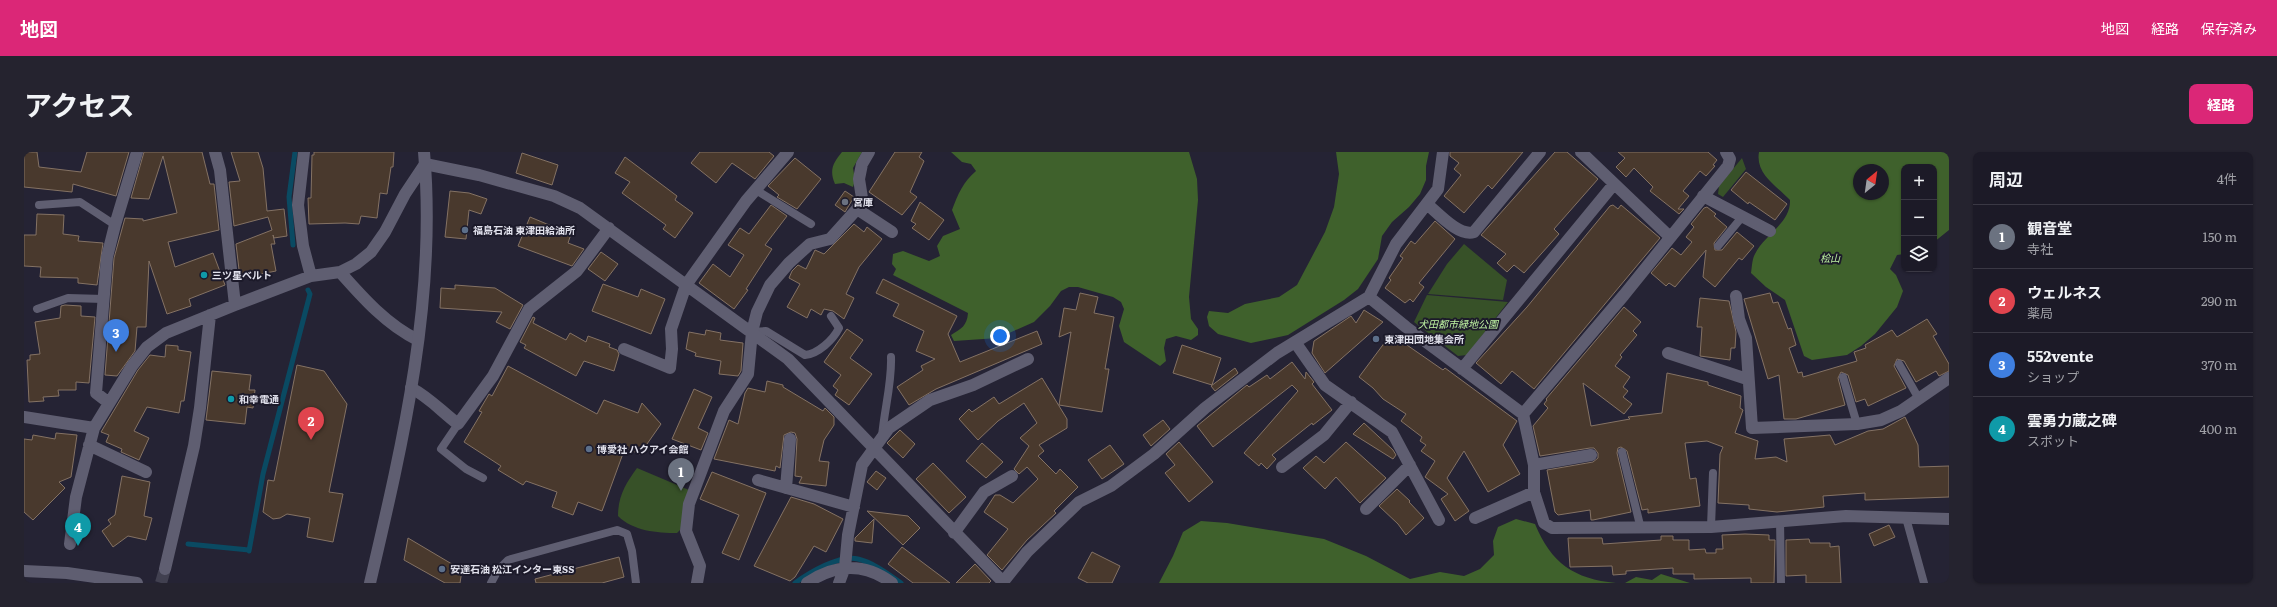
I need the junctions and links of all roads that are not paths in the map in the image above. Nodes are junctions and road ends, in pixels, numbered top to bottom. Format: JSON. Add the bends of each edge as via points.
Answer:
{"nodes":[{"id":1,"x":137,"y":152,"type":"edge"},
{"id":2,"x":215,"y":152,"type":"edge"},
{"id":3,"x":304,"y":152,"type":"edge"},
{"id":4,"x":788,"y":152,"type":"edge"},
{"id":5,"x":869,"y":152,"type":"edge"},
{"id":6,"x":1443,"y":152,"type":"edge"},
{"id":7,"x":1540,"y":152,"type":"edge"},
{"id":8,"x":1581,"y":152,"type":"edge"},
{"id":9,"x":1726,"y":152,"type":"edge"},
{"id":10,"x":425,"y":158,"type":"edge"},
{"id":11,"x":1614,"y":184,"type":"junction"},
{"id":12,"x":756,"y":190,"type":"junction"},
{"id":13,"x":1703,"y":196,"type":"junction"},
{"id":14,"x":1427,"y":204,"type":"junction"},
{"id":15,"x":39,"y":205,"type":"dead end"},
{"id":16,"x":857,"y":209,"type":"junction"},
{"id":17,"x":1742,"y":217,"type":"junction"},
{"id":18,"x":811,"y":224,"type":"dead end"},
{"id":19,"x":115,"y":225,"type":"junction"},
{"id":20,"x":608,"y":228,"type":"junction"},
{"id":21,"x":1770,"y":231,"type":"dead end"},
{"id":22,"x":892,"y":232,"type":"dead end"},
{"id":23,"x":1670,"y":237,"type":"junction"},
{"id":24,"x":1718,"y":246,"type":"dead end"},
{"id":25,"x":340,"y":272,"type":"junction"},
{"id":26,"x":310,"y":276,"type":"junction"},
{"id":27,"x":686,"y":285,"type":"junction"},
{"id":28,"x":1736,"y":296,"type":"dead end"},
{"id":29,"x":1369,"y":297,"type":"junction"},
{"id":30,"x":104,"y":299,"type":"junction"},
{"id":31,"x":235,"y":305,"type":"junction"},
{"id":32,"x":37,"y":309,"type":"dead end"},
{"id":33,"x":210,"y":315,"type":"junction"},
{"id":34,"x":831,"y":316,"type":"dead end"},
{"id":35,"x":752,"y":332,"type":"junction"},
{"id":36,"x":418,"y":340,"type":"junction"},
{"id":37,"x":1295,"y":342,"type":"junction"},
{"id":38,"x":624,"y":349,"type":"dead end"},
{"id":39,"x":1668,"y":352,"type":"dead end"},
{"id":40,"x":891,"y":357,"type":"dead end"},
{"id":41,"x":1028,"y":359,"type":"dead end"},
{"id":42,"x":1900,"y":364,"type":"dead end"},
{"id":43,"x":1462,"y":369,"type":"junction"},
{"id":44,"x":1843,"y":377,"type":"dead end"},
{"id":45,"x":1949,"y":378,"type":"edge"},
{"id":46,"x":1747,"y":379,"type":"junction"},
{"id":47,"x":411,"y":388,"type":"junction"},
{"id":48,"x":1919,"y":399,"type":"junction"},
{"id":49,"x":1351,"y":402,"type":"junction"},
{"id":50,"x":109,"y":403,"type":"junction"},
{"id":51,"x":1523,"y":414,"type":"junction"},
{"id":52,"x":24,"y":417,"type":"edge"},
{"id":53,"x":458,"y":424,"type":"junction"},
{"id":54,"x":1857,"y":424,"type":"junction"},
{"id":55,"x":94,"y":428,"type":"junction"},
{"id":56,"x":882,"y":438,"type":"junction"},
{"id":57,"x":790,"y":439,"type":"dead end"},
{"id":58,"x":89,"y":445,"type":"junction"},
{"id":59,"x":873,"y":449,"type":"junction"},
{"id":60,"x":1622,"y":452,"type":"dead end"},
{"id":61,"x":1591,"y":455,"type":"dead end"},
{"id":62,"x":1410,"y":465,"type":"junction"},
{"id":63,"x":1534,"y":465,"type":"junction"},
{"id":64,"x":1282,"y":467,"type":"dead end"},
{"id":65,"x":146,"y":472,"type":"dead end"},
{"id":66,"x":1712,"y":473,"type":"dead end"},
{"id":67,"x":1012,"y":476,"type":"dead end"},
{"id":68,"x":483,"y":478,"type":"dead end"},
{"id":69,"x":758,"y":480,"type":"dead end"},
{"id":70,"x":786,"y":488,"type":"junction"},
{"id":71,"x":1534,"y":492,"type":"junction"},
{"id":72,"x":854,"y":507,"type":"junction"},
{"id":73,"x":1366,"y":510,"type":"dead end"},
{"id":74,"x":1475,"y":518,"type":"dead end"},
{"id":75,"x":1906,"y":518,"type":"junction"},
{"id":76,"x":1949,"y":519,"type":"edge"},
{"id":77,"x":1439,"y":520,"type":"dead end"},
{"id":78,"x":1780,"y":520,"type":"junction"},
{"id":79,"x":1711,"y":527,"type":"junction"},
{"id":80,"x":1641,"y":529,"type":"junction"},
{"id":81,"x":954,"y":533,"type":"junction"},
{"id":82,"x":70,"y":544,"type":"dead end"},
{"id":83,"x":845,"y":562,"type":"junction"},
{"id":84,"x":165,"y":569,"type":"tunnel mouth"},
{"id":85,"x":24,"y":572,"type":"edge"},
{"id":86,"x":1004,"y":582,"type":"edge"},
{"id":87,"x":137,"y":583,"type":"edge"},
{"id":88,"x":370,"y":583,"type":"edge"},
{"id":89,"x":491,"y":583,"type":"edge"},
{"id":90,"x":636,"y":583,"type":"edge"},
{"id":91,"x":697,"y":583,"type":"edge"},
{"id":92,"x":807,"y":583,"type":"edge"},
{"id":93,"x":839,"y":583,"type":"edge"},
{"id":94,"x":892,"y":583,"type":"edge"},
{"id":95,"x":1780,"y":583,"type":"edge"},
{"id":96,"x":1924,"y":583,"type":"edge"}],
"edges":[{"from":1,"to":19,"type":"street"},
{"from":2,"to":31,"type":"street","via":[[220,170]]},
{"from":3,"to":26,"type":"street","via":[[298,205],[302,246]]},
{"from":4,"to":12,"type":"street"},
{"from":5,"to":16,"type":"street","via":[[862,164],[859,179],[862,198]]},
{"from":6,"to":14,"type":"street","via":[[1438,189]]},
{"from":7,"to":14,"type":"street","via":[[1470,234],[1461,231]]},
{"from":8,"to":11,"type":"street"},
{"from":9,"to":13,"type":"street","via":[[1730,159],[1728,166]]},
{"from":10,"to":20,"type":"street","via":[[554,196],[580,208]]},
{"from":10,"to":25,"type":"street","via":[[385,232],[371,252]]},
{"from":10,"to":36,"type":"street","via":[[428,217]]},
{"from":11,"to":23,"type":"street"},
{"from":11,"to":43,"type":"street"},
{"from":12,"to":18,"type":"lane"},
{"from":12,"to":27,"type":"street"},
{"from":13,"to":17,"type":"street"},
{"from":13,"to":23,"type":"street"},
{"from":14,"to":29,"type":"street","via":[[1396,244]]},
{"from":15,"to":19,"type":"lane","via":[[80,202]]},
{"from":16,"to":22,"type":"street"},
{"from":16,"to":35,"type":"street","via":[[830,239],[810,244],[770,285],[757,312]]},
{"from":17,"to":21,"type":"street"},
{"from":17,"to":24,"type":"lane"},
{"from":19,"to":30,"type":"street","via":[[107,257]]},
{"from":20,"to":27,"type":"street"},
{"from":20,"to":53,"type":"street","via":[[577,272],[529,309],[494,376]]},
{"from":23,"to":51,"type":"street"},
{"from":25,"to":26,"type":"street"},
{"from":25,"to":36,"type":"street","via":[[380,314],[404,333]]},
{"from":26,"to":31,"type":"street"},
{"from":27,"to":35,"type":"street"},
{"from":27,"to":38,"type":"street","via":[[671,329],[670,368]]},
{"from":28,"to":46,"type":"street","via":[[1739,319],[1746,338]]},
{"from":29,"to":37,"type":"street"},
{"from":29,"to":43,"type":"street"},
{"from":30,"to":32,"type":"lane","via":[[68,298]]},
{"from":30,"to":50,"type":"street","via":[[96,393]]},
{"from":31,"to":33,"type":"street"},
{"from":33,"to":50,"type":"street","via":[[166,333],[148,347],[132,366]]},
{"from":33,"to":84,"type":"street","via":[[194,446]]},
{"from":34,"to":35,"type":"lane","via":[[839,328],[836,334],[814,354],[805,356],[766,331]]},
{"from":35,"to":59,"type":"street","via":[[788,359]]},
{"from":35,"to":91,"type":"street","via":[[748,374],[724,412],[689,504],[686,530],[700,566]]},
{"from":36,"to":47,"type":"street"},
{"from":37,"to":49,"type":"street","via":[[1325,385]]},
{"from":37,"to":86,"type":"street","via":[[1205,408],[1154,454],[1111,486],[1079,502],[1027,552]]},
{"from":39,"to":46,"type":"street"},
{"from":40,"to":56,"type":"lane","via":[[892,379],[883,419]]},
{"from":41,"to":56,"type":"street","via":[[973,385],[930,400],[889,428]]},
{"from":42,"to":48,"type":"lane"},
{"from":43,"to":51,"type":"street"},
{"from":44,"to":54,"type":"lane"},
{"from":45,"to":48,"type":"street"},
{"from":46,"to":54,"type":"street","via":[[1752,428]]},
{"from":47,"to":53,"type":"street","via":[[425,395],[442,413]]},
{"from":47,"to":88,"type":"street","via":[[398,462]]},
{"from":48,"to":54,"type":"street","via":[[1881,420]]},
{"from":49,"to":62,"type":"street","via":[[1392,432]]},
{"from":49,"to":64,"type":"street","via":[[1324,435]]},
{"from":50,"to":55,"type":"street"},
{"from":51,"to":63,"type":"street"},
{"from":52,"to":55,"type":"street"},
{"from":53,"to":68,"type":"lane","via":[[441,449],[466,469]]},
{"from":55,"to":58,"type":"street"},
{"from":56,"to":59,"type":"street"},
{"from":57,"to":70,"type":"street"},
{"from":58,"to":65,"type":"street"},
{"from":58,"to":82,"type":"street","via":[[76,497]]},
{"from":59,"to":72,"type":"street","via":[[862,465]]},
{"from":59,"to":81,"type":"street"},
{"from":60,"to":80,"type":"lane"},
{"from":61,"to":63,"type":"street"},
{"from":62,"to":73,"type":"street"},
{"from":62,"to":77,"type":"street"},
{"from":63,"to":71,"type":"street"},
{"from":66,"to":79,"type":"lane"},
{"from":67,"to":81,"type":"street","via":[[984,492]]},
{"from":69,"to":70,"type":"street"},
{"from":70,"to":72,"type":"street"},
{"from":71,"to":74,"type":"street"},
{"from":71,"to":80,"type":"street","via":[[1544,523],[1552,528]]},
{"from":72,"to":83,"type":"street"},
{"from":75,"to":76,"type":"street"},
{"from":75,"to":78,"type":"street","via":[[1846,516]]},
{"from":75,"to":96,"type":"lane"},
{"from":78,"to":79,"type":"street"},
{"from":78,"to":95,"type":"lane"},
{"from":79,"to":80,"type":"street"},
{"from":81,"to":86,"type":"street"},
{"from":83,"to":92,"type":"street"},
{"from":83,"to":93,"type":"street"},
{"from":83,"to":94,"type":"street","via":[[867,569]]},
{"from":85,"to":87,"type":"street","via":[[67,573]]},
{"from":89,"to":90,"type":"lane","via":[[498,570],[508,560],[617,530],[627,534]]}]}
